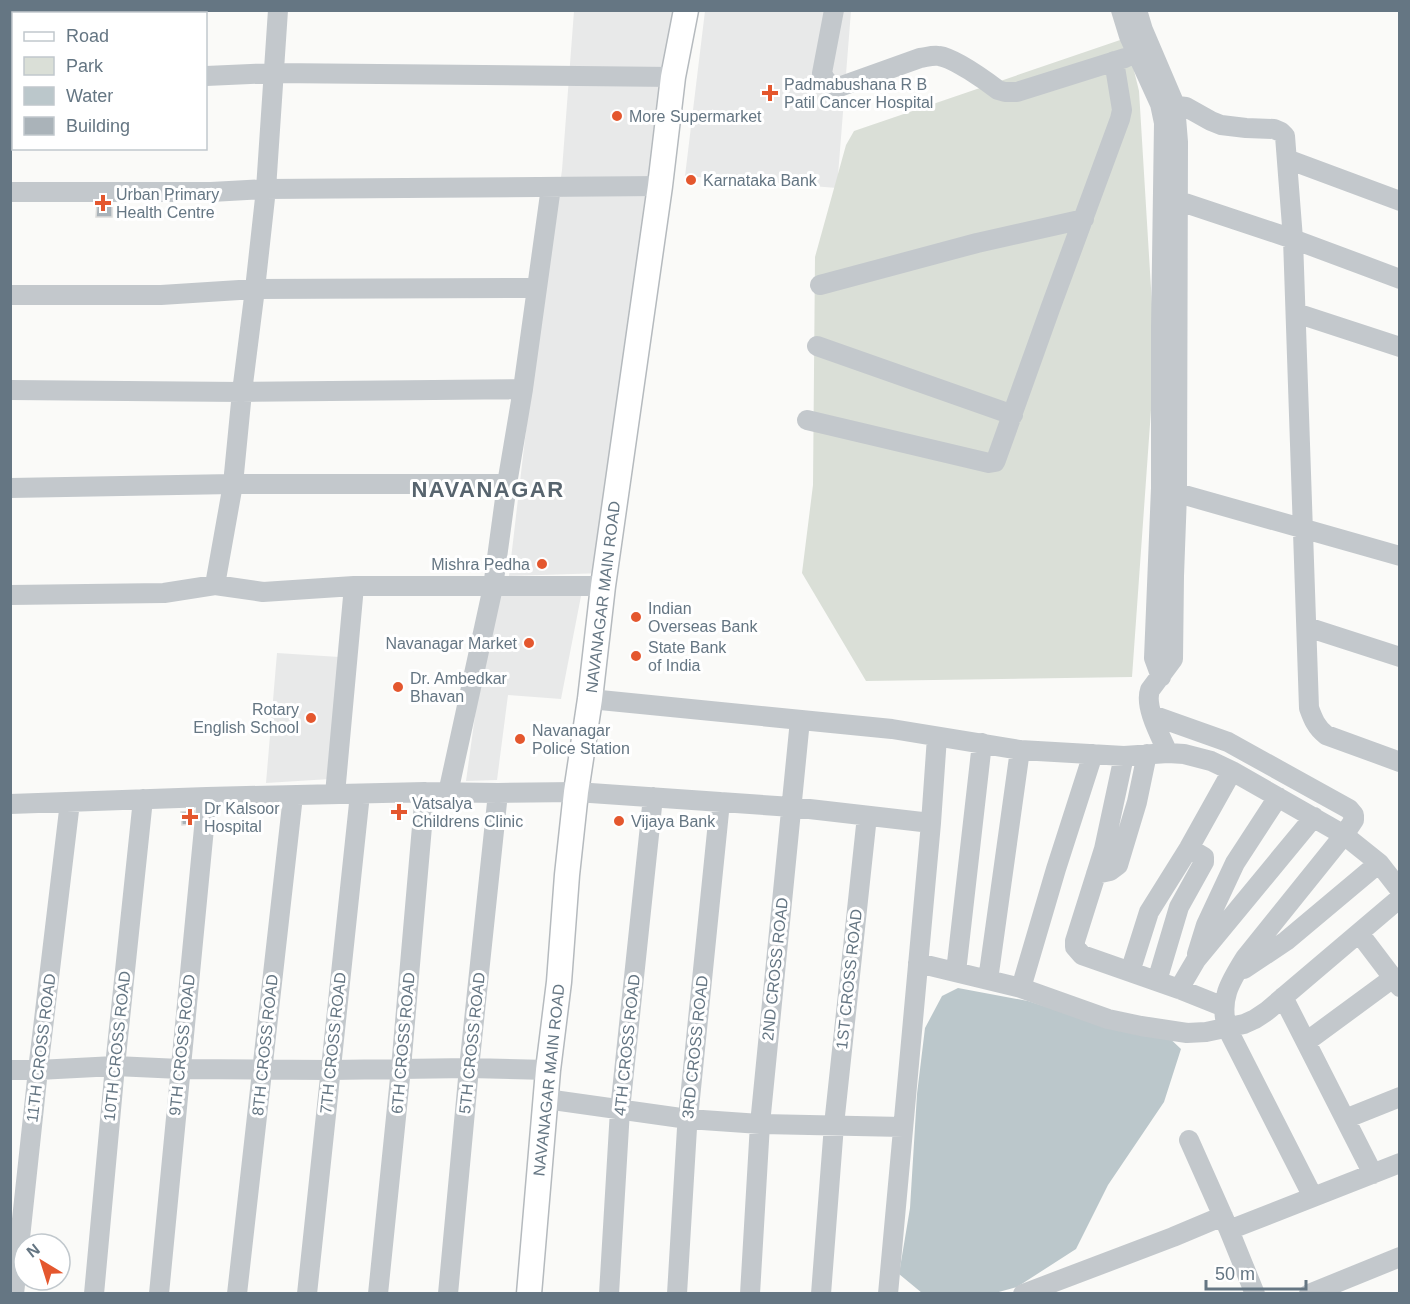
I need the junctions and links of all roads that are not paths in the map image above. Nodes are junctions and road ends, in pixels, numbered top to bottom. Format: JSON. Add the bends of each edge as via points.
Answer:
{"nodes":[{"id":1,"x":278,"y":10,"type":"edge"},
{"id":2,"x":686,"y":10,"type":"edge"},
{"id":3,"x":834,"y":10,"type":"edge"},
{"id":4,"x":1120,"y":10,"type":"edge"},
{"id":5,"x":1137,"y":10,"type":"edge"},
{"id":6,"x":1137,"y":40,"type":"junction"},
{"id":7,"x":1114,"y":61,"type":"junction"},
{"id":8,"x":274,"y":73,"type":"junction"},
{"id":9,"x":207,"y":76,"type":"edge"},
{"id":10,"x":673,"y":77,"type":"junction"},
{"id":11,"x":1168,"y":105,"type":"junction"},
{"id":12,"x":1287,"y":159,"type":"junction"},
{"id":13,"x":660,"y":186,"type":"junction"},
{"id":14,"x":551,"y":187,"type":"junction"},
{"id":15,"x":266,"y":189,"type":"junction"},
{"id":16,"x":10,"y":192,"type":"edge"},
{"id":17,"x":1171,"y":198,"type":"junction"},
{"id":18,"x":1400,"y":201,"type":"edge"},
{"id":19,"x":1084,"y":219,"type":"junction"},
{"id":20,"x":1293,"y":239,"type":"junction"},
{"id":21,"x":1400,"y":279,"type":"edge"},
{"id":22,"x":820,"y":285,"type":"dead end"},
{"id":23,"x":537,"y":288,"type":"junction"},
{"id":24,"x":255,"y":290,"type":"junction"},
{"id":25,"x":10,"y":295,"type":"edge"},
{"id":26,"x":1296,"y":313,"type":"junction"},
{"id":27,"x":817,"y":346,"type":"dead end"},
{"id":28,"x":1400,"y":347,"type":"edge"},
{"id":29,"x":523,"y":389,"type":"junction"},
{"id":30,"x":10,"y":390,"type":"edge"},
{"id":31,"x":242,"y":392,"type":"junction"},
{"id":32,"x":1013,"y":415,"type":"junction"},
{"id":33,"x":807,"y":420,"type":"dead end"},
{"id":34,"x":233,"y":484,"type":"junction"},
{"id":35,"x":507,"y":484,"type":"junction"},
{"id":36,"x":10,"y":488,"type":"edge"},
{"id":37,"x":1169,"y":491,"type":"junction"},
{"id":38,"x":1303,"y":530,"type":"junction"},
{"id":39,"x":1400,"y":556,"type":"edge"},
{"id":40,"x":215,"y":585,"type":"junction"},
{"id":41,"x":354,"y":586,"type":"junction"},
{"id":42,"x":603,"y":586,"type":"junction"},
{"id":43,"x":493,"y":587,"type":"junction"},
{"id":44,"x":10,"y":595,"type":"edge"},
{"id":45,"x":1307,"y":627,"type":"junction"},
{"id":46,"x":1400,"y":657,"type":"edge"},
{"id":47,"x":590,"y":699,"type":"junction"},
{"id":48,"x":1152,"y":715,"type":"junction"},
{"id":49,"x":800,"y":720,"type":"junction"},
{"id":50,"x":937,"y":736,"type":"junction"},
{"id":51,"x":982,"y":744,"type":"junction"},
{"id":52,"x":1020,"y":750,"type":"junction"},
{"id":53,"x":1168,"y":753,"type":"junction"},
{"id":54,"x":1093,"y":754,"type":"junction"},
{"id":55,"x":1147,"y":754,"type":"junction"},
{"id":56,"x":1124,"y":756,"type":"junction"},
{"id":57,"x":1400,"y":762,"type":"edge"},
{"id":58,"x":1232,"y":771,"type":"junction"},
{"id":59,"x":425,"y":792,"type":"junction"},
{"id":60,"x":576,"y":792,"type":"junction"},
{"id":61,"x":448,"y":793,"type":"junction"},
{"id":62,"x":498,"y":793,"type":"junction"},
{"id":63,"x":334,"y":794,"type":"junction"},
{"id":64,"x":360,"y":794,"type":"junction"},
{"id":65,"x":207,"y":796,"type":"junction"},
{"id":66,"x":293,"y":796,"type":"junction"},
{"id":67,"x":653,"y":797,"type":"junction"},
{"id":68,"x":1278,"y":797,"type":"junction"},
{"id":69,"x":143,"y":799,"type":"junction"},
{"id":70,"x":70,"y":802,"type":"junction"},
{"id":71,"x":720,"y":802,"type":"junction"},
{"id":72,"x":10,"y":804,"type":"edge"},
{"id":73,"x":792,"y":807,"type":"junction"},
{"id":74,"x":867,"y":816,"type":"junction"},
{"id":75,"x":1314,"y":817,"type":"junction"},
{"id":76,"x":931,"y":823,"type":"junction"},
{"id":77,"x":1344,"y":835,"type":"junction"},
{"id":78,"x":1189,"y":849,"type":"junction"},
{"id":79,"x":1379,"y":863,"type":"junction"},
{"id":80,"x":1096,"y":874,"type":"junction"},
{"id":81,"x":1400,"y":890,"type":"edge"},
{"id":82,"x":1400,"y":898,"type":"edge"},
{"id":83,"x":1359,"y":933,"type":"junction"},
{"id":84,"x":1196,"y":960,"type":"junction"},
{"id":85,"x":918,"y":963,"type":"junction"},
{"id":86,"x":956,"y":972,"type":"junction"},
{"id":87,"x":1130,"y":972,"type":"junction"},
{"id":88,"x":1234,"y":976,"type":"junction"},
{"id":89,"x":988,"y":980,"type":"junction"},
{"id":90,"x":1157,"y":981,"type":"junction"},
{"id":91,"x":1396,"y":983,"type":"edge"},
{"id":92,"x":1021,"y":988,"type":"junction"},
{"id":93,"x":1179,"y":989,"type":"junction"},
{"id":94,"x":1283,"y":997,"type":"junction"},
{"id":95,"x":1224,"y":1007,"type":"junction"},
{"id":96,"x":1227,"y":1028,"type":"junction"},
{"id":97,"x":1306,"y":1042,"type":"junction"},
{"id":98,"x":115,"y":1066,"type":"junction"},
{"id":99,"x":401,"y":1068,"type":"junction"},
{"id":100,"x":469,"y":1068,"type":"junction"},
{"id":101,"x":180,"y":1069,"type":"junction"},
{"id":102,"x":262,"y":1069,"type":"junction"},
{"id":103,"x":10,"y":1070,"type":"edge"},
{"id":104,"x":38,"y":1070,"type":"junction"},
{"id":105,"x":330,"y":1070,"type":"junction"},
{"id":106,"x":548,"y":1070,"type":"junction"},
{"id":107,"x":1400,"y":1096,"type":"edge"},
{"id":108,"x":546,"y":1099,"type":"junction"},
{"id":109,"x":620,"y":1110,"type":"junction"},
{"id":110,"x":1345,"y":1119,"type":"junction"},
{"id":111,"x":687,"y":1130,"type":"junction"},
{"id":112,"x":759,"y":1132,"type":"junction"},
{"id":113,"x":833,"y":1132,"type":"junction"},
{"id":114,"x":902,"y":1135,"type":"junction"},
{"id":115,"x":1189,"y":1140,"type":"dead end"},
{"id":116,"x":1400,"y":1163,"type":"edge"},
{"id":117,"x":1373,"y":1174,"type":"junction"},
{"id":118,"x":1313,"y":1197,"type":"junction"},
{"id":119,"x":1226,"y":1223,"type":"junction"},
{"id":120,"x":1400,"y":1257,"type":"edge"},
{"id":121,"x":14,"y":1293,"type":"edge"},
{"id":122,"x":94,"y":1293,"type":"edge"},
{"id":123,"x":159,"y":1293,"type":"edge"},
{"id":124,"x":237,"y":1293,"type":"edge"},
{"id":125,"x":307,"y":1293,"type":"edge"},
{"id":126,"x":378,"y":1293,"type":"edge"},
{"id":127,"x":448,"y":1293,"type":"edge"},
{"id":128,"x":529,"y":1293,"type":"edge"},
{"id":129,"x":609,"y":1293,"type":"edge"},
{"id":130,"x":677,"y":1293,"type":"edge"},
{"id":131,"x":750,"y":1293,"type":"edge"},
{"id":132,"x":821,"y":1293,"type":"edge"},
{"id":133,"x":888,"y":1293,"type":"edge"},
{"id":134,"x":1023,"y":1293,"type":"edge"},
{"id":135,"x":1255,"y":1293,"type":"edge"},
{"id":136,"x":1309,"y":1293,"type":"edge"}],
"edges":[{"from":1,"to":8,"type":"street"},
{"from":2,"to":10,"type":"main road","name":"NAVANAGAR MAIN ROAD"},
{"from":3,"to":7,"type":"street","via":[[822,73],[832,86],[839,87],[920,58],[941,56],[998,90],[1017,92]]},
{"from":4,"to":6,"type":"street"},
{"from":5,"to":6,"type":"street"},
{"from":6,"to":7,"type":"street"},
{"from":6,"to":11,"type":"street"},
{"from":7,"to":19,"type":"street","via":[[1122,110]]},
{"from":8,"to":9,"type":"street"},
{"from":8,"to":10,"type":"street"},
{"from":8,"to":15,"type":"street"},
{"from":10,"to":13,"type":"main road","name":"NAVANAGAR MAIN ROAD"},
{"from":11,"to":12,"type":"street","via":[[1186,107],[1221,125],[1281,132],[1285,136]]},
{"from":11,"to":17,"type":"street","via":[[1178,142]]},
{"from":12,"to":18,"type":"street"},
{"from":12,"to":20,"type":"street"},
{"from":13,"to":14,"type":"street"},
{"from":13,"to":42,"type":"main road","name":"NAVANAGAR MAIN ROAD"},
{"from":14,"to":15,"type":"street"},
{"from":14,"to":23,"type":"street"},
{"from":15,"to":16,"type":"street"},
{"from":15,"to":24,"type":"street"},
{"from":17,"to":20,"type":"street"},
{"from":17,"to":37,"type":"street"},
{"from":19,"to":22,"type":"street"},
{"from":19,"to":32,"type":"street"},
{"from":20,"to":21,"type":"street"},
{"from":20,"to":26,"type":"street"},
{"from":23,"to":24,"type":"street"},
{"from":23,"to":29,"type":"street"},
{"from":24,"to":25,"type":"street","via":[[161,296]]},
{"from":24,"to":31,"type":"street"},
{"from":26,"to":28,"type":"street"},
{"from":26,"to":38,"type":"street"},
{"from":27,"to":32,"type":"street"},
{"from":29,"to":31,"type":"street"},
{"from":29,"to":35,"type":"street"},
{"from":30,"to":31,"type":"street"},
{"from":31,"to":34,"type":"street"},
{"from":32,"to":33,"type":"street","via":[[998,458],[992,463]]},
{"from":34,"to":35,"type":"street"},
{"from":34,"to":36,"type":"street"},
{"from":34,"to":40,"type":"street"},
{"from":35,"to":43,"type":"street"},
{"from":37,"to":38,"type":"street"},
{"from":37,"to":48,"type":"street","via":[[1154,658],[1161,677],[1149,695]]},
{"from":38,"to":39,"type":"street"},
{"from":38,"to":45,"type":"street"},
{"from":40,"to":41,"type":"street","via":[[263,592]]},
{"from":40,"to":44,"type":"street","via":[[164,593]]},
{"from":41,"to":43,"type":"street"},
{"from":41,"to":63,"type":"street"},
{"from":42,"to":43,"type":"street"},
{"from":42,"to":47,"type":"main road","name":"NAVANAGAR MAIN ROAD"},
{"from":43,"to":61,"type":"street"},
{"from":45,"to":46,"type":"street"},
{"from":45,"to":57,"type":"street","via":[[1309,708],[1318,729]]},
{"from":47,"to":49,"type":"street"},
{"from":47,"to":60,"type":"main road","name":"NAVANAGAR MAIN ROAD"},
{"from":48,"to":53,"type":"street"},
{"from":48,"to":77,"type":"street","via":[[1228,742],[1349,809],[1354,818]]},
{"from":49,"to":50,"type":"street"},
{"from":49,"to":73,"type":"street","name":"2ND CROSS ROAD"},
{"from":50,"to":51,"type":"street"},
{"from":50,"to":76,"type":"street"},
{"from":51,"to":52,"type":"street"},
{"from":51,"to":86,"type":"street"},
{"from":52,"to":54,"type":"street"},
{"from":52,"to":89,"type":"street"},
{"from":53,"to":55,"type":"street"},
{"from":53,"to":58,"type":"street","via":[[1211,761]]},
{"from":54,"to":56,"type":"street"},
{"from":54,"to":92,"type":"street"},
{"from":55,"to":56,"type":"street"},
{"from":55,"to":80,"type":"street","via":[[1118,865]]},
{"from":56,"to":80,"type":"street"},
{"from":58,"to":68,"type":"street"},
{"from":58,"to":78,"type":"street"},
{"from":59,"to":61,"type":"street"},
{"from":59,"to":64,"type":"street"},
{"from":59,"to":99,"type":"street","name":"6TH CROSS ROAD"},
{"from":60,"to":62,"type":"street"},
{"from":60,"to":67,"type":"street"},
{"from":60,"to":106,"type":"main road","name":"NAVANAGAR MAIN ROAD"},
{"from":61,"to":62,"type":"street"},
{"from":62,"to":100,"type":"street","name":"5TH CROSS ROAD"},
{"from":63,"to":64,"type":"street"},
{"from":63,"to":66,"type":"street"},
{"from":64,"to":105,"type":"street","name":"7TH CROSS ROAD"},
{"from":65,"to":66,"type":"street"},
{"from":65,"to":69,"type":"street"},
{"from":65,"to":101,"type":"street","name":"9TH CROSS ROAD"},
{"from":66,"to":102,"type":"street","name":"8TH CROSS ROAD"},
{"from":67,"to":71,"type":"street"},
{"from":67,"to":109,"type":"street","name":"4TH CROSS ROAD"},
{"from":68,"to":75,"type":"street"},
{"from":68,"to":84,"type":"street","via":[[1235,863],[1206,925]]},
{"from":69,"to":70,"type":"street"},
{"from":69,"to":98,"type":"street","name":"10TH CROSS ROAD"},
{"from":70,"to":72,"type":"street"},
{"from":70,"to":104,"type":"street","name":"11TH CROSS ROAD"},
{"from":71,"to":73,"type":"street"},
{"from":71,"to":111,"type":"street","name":"3RD CROSS ROAD"},
{"from":73,"to":74,"type":"street"},
{"from":73,"to":112,"type":"street","name":"2ND CROSS ROAD"},
{"from":74,"to":76,"type":"street"},
{"from":74,"to":113,"type":"street","name":"1ST CROSS ROAD"},
{"from":75,"to":77,"type":"street"},
{"from":75,"to":84,"type":"street"},
{"from":76,"to":85,"type":"street"},
{"from":77,"to":79,"type":"street"},
{"from":77,"to":88,"type":"street"},
{"from":78,"to":87,"type":"street","via":[[1149,912]]},
{"from":78,"to":90,"type":"street","via":[[1204,857],[1204,862],[1179,907]]},
{"from":79,"to":81,"type":"street"},
{"from":79,"to":88,"type":"street","via":[[1286,941]]},
{"from":80,"to":87,"type":"street","via":[[1076,947],[1082,955]]},
{"from":82,"to":83,"type":"street"},
{"from":83,"to":91,"type":"street"},
{"from":83,"to":94,"type":"street"},
{"from":84,"to":93,"type":"street"},
{"from":85,"to":86,"type":"street"},
{"from":85,"to":114,"type":"street"},
{"from":86,"to":89,"type":"street"},
{"from":87,"to":90,"type":"street"},
{"from":88,"to":95,"type":"street"},
{"from":89,"to":92,"type":"street"},
{"from":90,"to":93,"type":"street"},
{"from":91,"to":97,"type":"street"},
{"from":92,"to":96,"type":"street","via":[[1108,1019],[1141,1026],[1187,1033]]},
{"from":93,"to":95,"type":"street"},
{"from":94,"to":96,"type":"street","via":[[1255,1019]]},
{"from":94,"to":97,"type":"street"},
{"from":95,"to":96,"type":"street"},
{"from":96,"to":118,"type":"street"},
{"from":97,"to":110,"type":"street"},
{"from":98,"to":101,"type":"street"},
{"from":98,"to":104,"type":"street"},
{"from":98,"to":122,"type":"street","name":"10TH CROSS ROAD"},
{"from":99,"to":100,"type":"street"},
{"from":99,"to":105,"type":"street"},
{"from":99,"to":126,"type":"street","name":"6TH CROSS ROAD"},
{"from":100,"to":106,"type":"street"},
{"from":100,"to":127,"type":"street","name":"5TH CROSS ROAD"},
{"from":101,"to":102,"type":"street"},
{"from":101,"to":123,"type":"street","name":"9TH CROSS ROAD"},
{"from":102,"to":105,"type":"street"},
{"from":102,"to":124,"type":"street","name":"8TH CROSS ROAD"},
{"from":103,"to":104,"type":"street"},
{"from":104,"to":121,"type":"street","name":"11TH CROSS ROAD"},
{"from":105,"to":125,"type":"street","name":"7TH CROSS ROAD"},
{"from":106,"to":108,"type":"main road","name":"NAVANAGAR MAIN ROAD"},
{"from":107,"to":110,"type":"street"},
{"from":108,"to":109,"type":"street"},
{"from":108,"to":128,"type":"main road","name":"NAVANAGAR MAIN ROAD"},
{"from":109,"to":111,"type":"street"},
{"from":109,"to":129,"type":"street","name":"4TH CROSS ROAD"},
{"from":110,"to":117,"type":"street"},
{"from":111,"to":112,"type":"street"},
{"from":111,"to":130,"type":"street","name":"3RD CROSS ROAD"},
{"from":112,"to":113,"type":"street"},
{"from":112,"to":131,"type":"street","name":"2ND CROSS ROAD"},
{"from":113,"to":114,"type":"street"},
{"from":113,"to":132,"type":"street","name":"1ST CROSS ROAD"},
{"from":114,"to":133,"type":"street"},
{"from":115,"to":119,"type":"street"},
{"from":116,"to":117,"type":"street"},
{"from":117,"to":118,"type":"street"},
{"from":118,"to":119,"type":"street"},
{"from":119,"to":134,"type":"street"},
{"from":119,"to":135,"type":"street"},
{"from":120,"to":136,"type":"street"}]}
